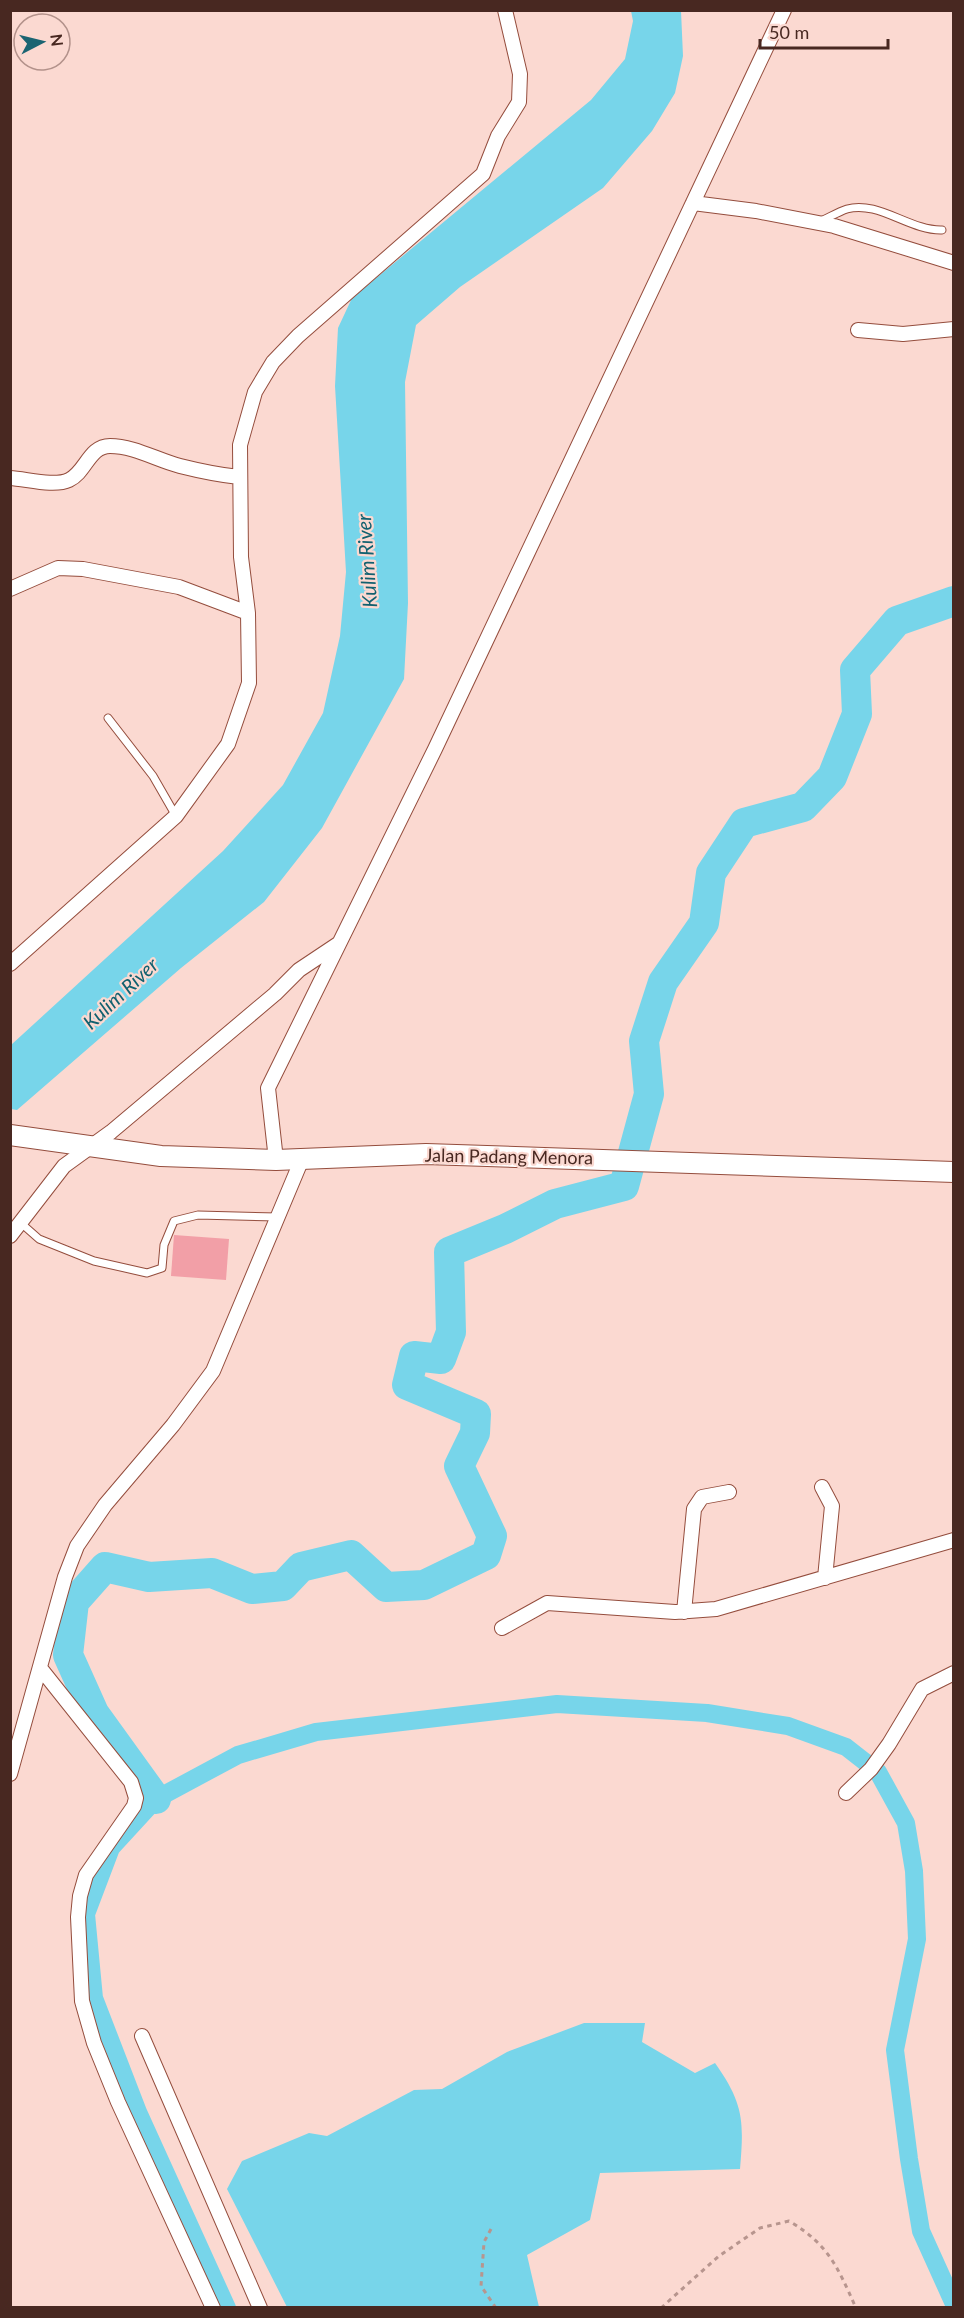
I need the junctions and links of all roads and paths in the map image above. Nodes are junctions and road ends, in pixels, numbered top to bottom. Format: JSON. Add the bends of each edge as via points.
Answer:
{"nodes":[{"id":1,"x":505,"y":10,"type":"edge"},
{"id":2,"x":783,"y":10,"type":"edge"},
{"id":3,"x":693,"y":202,"type":"junction"},
{"id":4,"x":816,"y":223,"type":"junction"},
{"id":5,"x":942,"y":230,"type":"dead end"},
{"id":6,"x":954,"y":262,"type":"edge"},
{"id":7,"x":954,"y":329,"type":"edge"},
{"id":8,"x":858,"y":330,"type":"dead end"},
{"id":9,"x":239,"y":477,"type":"junction"},
{"id":10,"x":10,"y":478,"type":"edge"},
{"id":11,"x":10,"y":589,"type":"edge"},
{"id":12,"x":248,"y":613,"type":"junction"},
{"id":13,"x":108,"y":718,"type":"dead end"},
{"id":14,"x":176,"y":816,"type":"junction"},
{"id":15,"x":340,"y":942,"type":"junction"},
{"id":16,"x":10,"y":964,"type":"edge"},
{"id":17,"x":10,"y":1135,"type":"edge"},
{"id":18,"x":95,"y":1145,"type":"junction"},
{"id":19,"x":954,"y":1156,"type":"edge"},
{"id":20,"x":302,"y":1159,"type":"junction"},
{"id":21,"x":276,"y":1160,"type":"junction"},
{"id":22,"x":929,"y":1171,"type":"junction"},
{"id":23,"x":954,"y":1172,"type":"edge"},
{"id":24,"x":277,"y":1217,"type":"junction"},
{"id":25,"x":22,"y":1224,"type":"junction"},
{"id":26,"x":10,"y":1236,"type":"edge"},
{"id":27,"x":822,"y":1487,"type":"dead end"},
{"id":28,"x":729,"y":1492,"type":"dead end"},
{"id":29,"x":954,"y":1540,"type":"edge"},
{"id":30,"x":825,"y":1578,"type":"junction"},
{"id":31,"x":684,"y":1612,"type":"junction"},
{"id":32,"x":502,"y":1628,"type":"dead end"},
{"id":33,"x":40,"y":1669,"type":"junction"},
{"id":34,"x":954,"y":1673,"type":"edge"},
{"id":35,"x":10,"y":1774,"type":"edge"},
{"id":36,"x":846,"y":1793,"type":"dead end"},
{"id":37,"x":142,"y":2036,"type":"dead end"},
{"id":38,"x":491,"y":2229,"type":"dead end"},
{"id":39,"x":213,"y":2307,"type":"edge"},
{"id":40,"x":260,"y":2307,"type":"edge"},
{"id":41,"x":496,"y":2307,"type":"edge"},
{"id":42,"x":661,"y":2307,"type":"edge"},
{"id":43,"x":856,"y":2307,"type":"edge"}],
"edges":[{"from":1,"to":9,"type":"street","via":[[520,74],[519,102],[498,136],[483,174],[325,310],[273,362],[255,392],[240,445]]},
{"from":2,"to":3,"type":"street"},
{"from":3,"to":4,"type":"street"},
{"from":3,"to":15,"type":"street"},
{"from":4,"to":5,"type":"lane","via":[[849,208],[872,210]]},
{"from":4,"to":6,"type":"street"},
{"from":7,"to":8,"type":"street","via":[[903,334]]},
{"from":9,"to":10,"type":"street","via":[[208,473],[123,447],[107,446],[97,450],[71,480],[59,483]]},
{"from":9,"to":12,"type":"street","via":[[241,557]]},
{"from":11,"to":12,"type":"street","via":[[58,568],[83,568],[178,587]]},
{"from":12,"to":14,"type":"street","via":[[249,683],[228,744]]},
{"from":13,"to":14,"type":"lane","via":[[153,776]]},
{"from":14,"to":16,"type":"street"},
{"from":15,"to":18,"type":"street","via":[[299,970]]},
{"from":15,"to":21,"type":"street","via":[[268,1088]]},
{"from":17,"to":18,"type":"main road","name":"Jalan Padang Menora"},
{"from":18,"to":21,"type":"main road","name":"Jalan Padang Menora","via":[[161,1156]]},
{"from":18,"to":25,"type":"street","via":[[64,1166]]},
{"from":19,"to":22,"type":"main road"},
{"from":20,"to":21,"type":"main road","name":"Jalan Padang Menora"},
{"from":20,"to":22,"type":"main road","name":"Jalan Padang Menora","via":[[426,1154]]},
{"from":20,"to":24,"type":"street"},
{"from":22,"to":23,"type":"main road","name":"Jalan Padang Menora"},
{"from":24,"to":25,"type":"lane","via":[[198,1215],[174,1221],[164,1245],[162,1268],[147,1273],[94,1261],[39,1239]]},
{"from":24,"to":33,"type":"street","via":[[213,1371],[105,1505],[77,1546]]},
{"from":25,"to":26,"type":"street"},
{"from":27,"to":30,"type":"street","via":[[832,1506]]},
{"from":28,"to":31,"type":"street","via":[[702,1497],[694,1509]]},
{"from":29,"to":30,"type":"street"},
{"from":30,"to":31,"type":"street","via":[[716,1609]]},
{"from":31,"to":32,"type":"street","via":[[547,1603]]},
{"from":33,"to":35,"type":"street"},
{"from":33,"to":39,"type":"street","via":[[131,1782],[136,1798],[86,1875],[80,1896],[82,2001],[118,2102]]},
{"from":34,"to":36,"type":"street","via":[[921,1689],[889,1744]]},
{"from":37,"to":40,"type":"street"},
{"from":38,"to":41,"type":"path","via":[[484,2242],[481,2286]]},
{"from":42,"to":43,"type":"path","via":[[719,2256],[760,2228],[789,2221],[807,2232],[832,2257]]}]}
